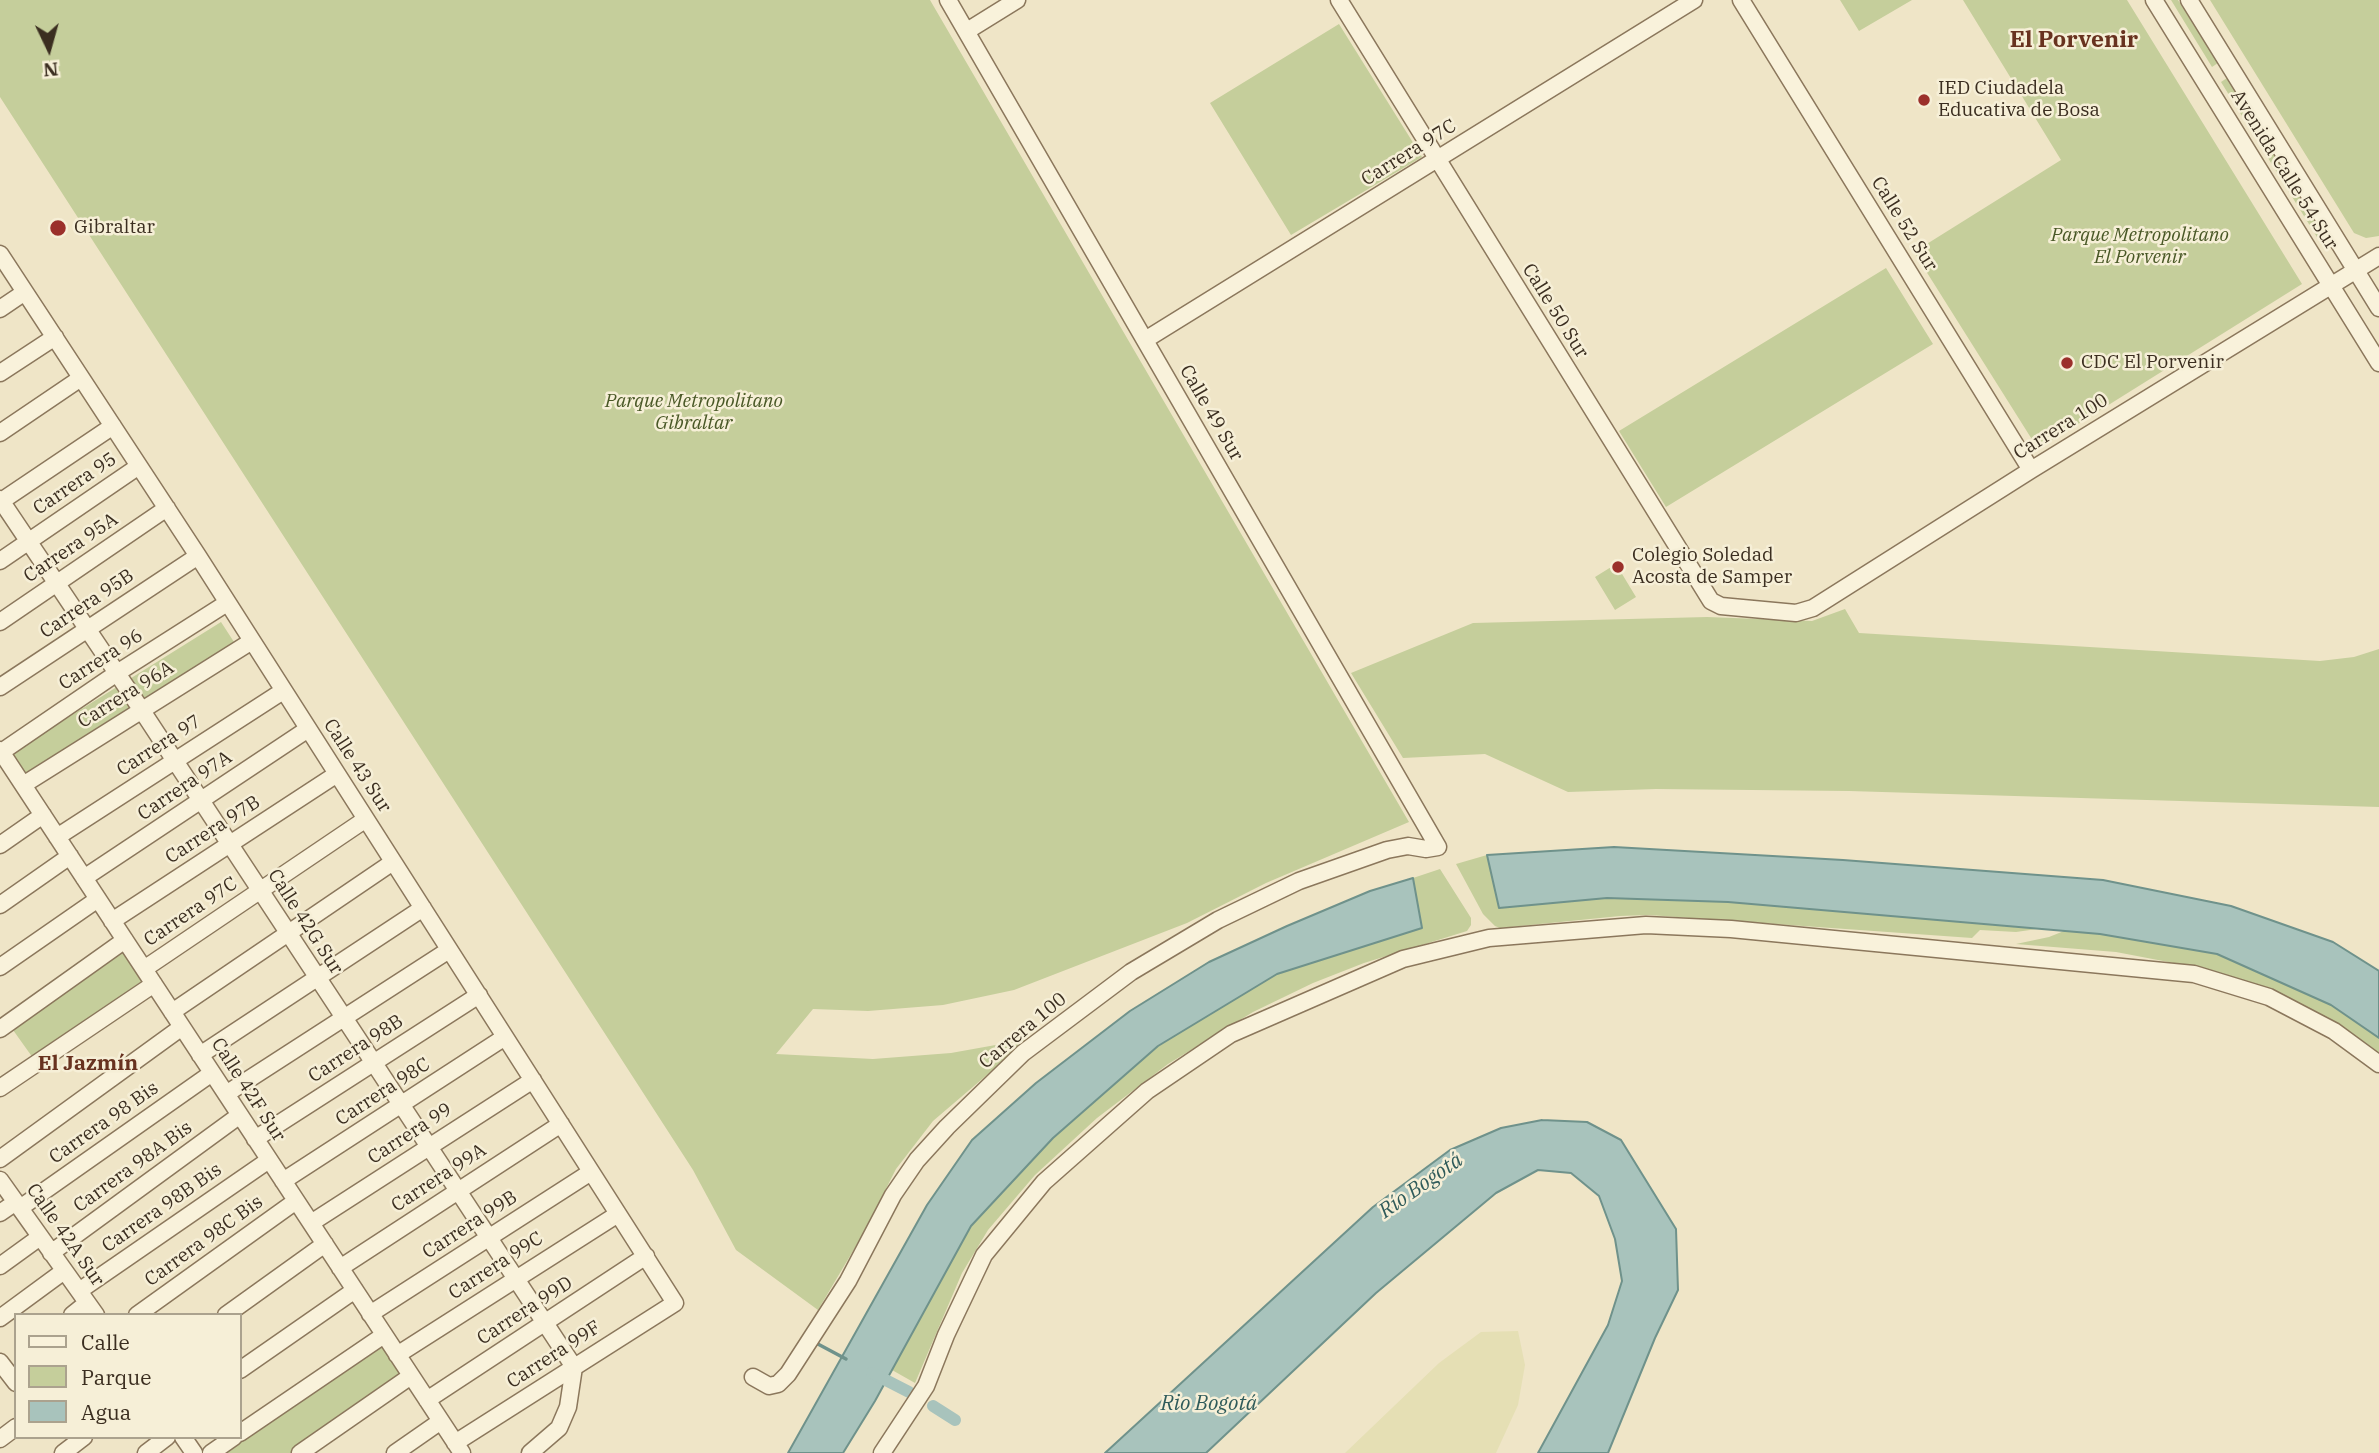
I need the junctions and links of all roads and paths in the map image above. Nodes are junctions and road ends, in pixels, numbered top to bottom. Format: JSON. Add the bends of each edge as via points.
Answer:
{"nodes":[{"id":1,"x":948,"y":0,"type":"edge"},
{"id":2,"x":1017,"y":0,"type":"edge"},
{"id":3,"x":1339,"y":0,"type":"edge"},
{"id":4,"x":1694,"y":0,"type":"edge"},
{"id":5,"x":1741,"y":0,"type":"edge"},
{"id":6,"x":2154,"y":0,"type":"edge"},
{"id":7,"x":2189,"y":0,"type":"edge"},
{"id":8,"x":967,"y":31,"type":"junction"},
{"id":9,"x":1437,"y":160,"type":"junction"},
{"id":10,"x":0,"y":254,"type":"edge"},
{"id":11,"x":2379,"y":256,"type":"edge"},
{"id":12,"x":2356,"y":270,"type":"junction"},
{"id":13,"x":2331,"y":285,"type":"junction"},
{"id":14,"x":25,"y":292,"type":"junction"},
{"id":15,"x":2379,"y":308,"type":"edge"},
{"id":16,"x":0,"y":309,"type":"edge"},
{"id":17,"x":55,"y":337,"type":"junction"},
{"id":18,"x":1144,"y":340,"type":"junction"},
{"id":19,"x":2379,"y":363,"type":"edge"},
{"id":20,"x":0,"y":373,"type":"edge"},
{"id":21,"x":81,"y":378,"type":"junction"},
{"id":22,"x":113,"y":426,"type":"junction"},
{"id":23,"x":0,"y":433,"type":"edge"},
{"id":24,"x":139,"y":466,"type":"junction"},
{"id":25,"x":2031,"y":470,"type":"junction"},
{"id":26,"x":0,"y":501,"type":"edge"},
{"id":27,"x":167,"y":508,"type":"junction"},
{"id":28,"x":29,"y":542,"type":"junction"},
{"id":29,"x":198,"y":556,"type":"junction"},
{"id":30,"x":0,"y":561,"type":"edge"},
{"id":31,"x":57,"y":583,"type":"junction"},
{"id":32,"x":227,"y":603,"type":"junction"},
{"id":33,"x":1759,"y":609,"type":"joint"},
{"id":34,"x":0,"y":622,"type":"edge"},
{"id":35,"x":88,"y":629,"type":"junction"},
{"id":36,"x":252,"y":641,"type":"junction"},
{"id":37,"x":117,"y":673,"type":"junction"},
{"id":38,"x":0,"y":687,"type":"edge"},
{"id":39,"x":284,"y":691,"type":"junction"},
{"id":40,"x":142,"y":710,"type":"junction"},
{"id":41,"x":308,"y":729,"type":"junction"},
{"id":42,"x":1,"y":751,"type":"edge"},
{"id":43,"x":174,"y":761,"type":"junction"},
{"id":44,"x":6,"y":772,"type":"edge"},
{"id":45,"x":337,"y":774,"type":"junction"},
{"id":46,"x":23,"y":785,"type":"junction"},
{"id":47,"x":201,"y":801,"type":"junction"},
{"id":48,"x":43,"y":815,"type":"junction"},
{"id":49,"x":366,"y":819,"type":"junction"},
{"id":50,"x":57,"y":836,"type":"junction"},
{"id":51,"x":229,"y":844,"type":"junction"},
{"id":52,"x":0,"y":845,"type":"edge"},
{"id":53,"x":1438,"y":847,"type":"joint"},
{"id":54,"x":70,"y":856,"type":"junction"},
{"id":55,"x":393,"y":862,"type":"junction"},
{"id":56,"x":84,"y":878,"type":"junction"},
{"id":57,"x":260,"y":891,"type":"junction"},
{"id":58,"x":98,"y":899,"type":"junction"},
{"id":59,"x":0,"y":905,"type":"edge"},
{"id":60,"x":423,"y":908,"type":"junction"},
{"id":61,"x":112,"y":921,"type":"junction"},
{"id":62,"x":287,"y":934,"type":"junction"},
{"id":63,"x":125,"y":940,"type":"junction"},
{"id":64,"x":449,"y":950,"type":"junction"},
{"id":65,"x":0,"y":967,"type":"edge"},
{"id":66,"x":144,"y":969,"type":"junction"},
{"id":67,"x":316,"y":978,"type":"junction"},
{"id":68,"x":154,"y":984,"type":"junction"},
{"id":69,"x":479,"y":995,"type":"junction"},
{"id":70,"x":172,"y":1012,"type":"junction"},
{"id":71,"x":343,"y":1019,"type":"junction"},
{"id":72,"x":182,"y":1027,"type":"junction"},
{"id":73,"x":0,"y":1029,"type":"edge"},
{"id":74,"x":505,"y":1037,"type":"junction"},
{"id":75,"x":200,"y":1055,"type":"junction"},
{"id":76,"x":372,"y":1064,"type":"junction"},
{"id":77,"x":2379,"y":1064,"type":"edge"},
{"id":78,"x":212,"y":1073,"type":"junction"},
{"id":79,"x":533,"y":1080,"type":"junction"},
{"id":80,"x":0,"y":1088,"type":"edge"},
{"id":81,"x":226,"y":1094,"type":"junction"},
{"id":82,"x":400,"y":1105,"type":"junction"},
{"id":83,"x":240,"y":1115,"type":"junction"},
{"id":84,"x":561,"y":1124,"type":"junction"},
{"id":85,"x":255,"y":1139,"type":"junction"},
{"id":86,"x":428,"y":1148,"type":"junction"},
{"id":87,"x":0,"y":1159,"type":"edge"},
{"id":88,"x":269,"y":1160,"type":"junction"},
{"id":89,"x":592,"y":1172,"type":"junction"},
{"id":90,"x":0,"y":1180,"type":"edge"},
{"id":91,"x":283,"y":1181,"type":"junction"},
{"id":92,"x":457,"y":1192,"type":"junction"},
{"id":93,"x":296,"y":1201,"type":"junction"},
{"id":94,"x":18,"y":1205,"type":"junction"},
{"id":95,"x":0,"y":1213,"type":"edge"},
{"id":96,"x":618,"y":1214,"type":"junction"},
{"id":97,"x":311,"y":1223,"type":"junction"},
{"id":98,"x":40,"y":1237,"type":"junction"},
{"id":99,"x":488,"y":1239,"type":"junction"},
{"id":100,"x":325,"y":1244,"type":"junction"},
{"id":101,"x":51,"y":1253,"type":"junction"},
{"id":102,"x":646,"y":1256,"type":"junction"},
{"id":103,"x":0,"y":1266,"type":"edge"},
{"id":104,"x":340,"y":1268,"type":"junction"},
{"id":105,"x":64,"y":1270,"type":"junction"},
{"id":106,"x":515,"y":1280,"type":"junction"},
{"id":107,"x":355,"y":1290,"type":"junction"},
{"id":108,"x":87,"y":1303,"type":"edge"},
{"id":109,"x":675,"y":1303,"type":"joint"},
{"id":110,"x":140,"y":1313,"type":"edge"},
{"id":111,"x":229,"y":1313,"type":"edge"},
{"id":112,"x":370,"y":1314,"type":"junction"},
{"id":113,"x":0,"y":1318,"type":"edge"},
{"id":114,"x":544,"y":1323,"type":"junction"},
{"id":115,"x":384,"y":1335,"type":"junction"},
{"id":116,"x":397,"y":1355,"type":"junction"},
{"id":117,"x":5,"y":1363,"type":"edge"},
{"id":118,"x":574,"y":1367,"type":"junction"},
{"id":119,"x":242,"y":1369,"type":"edge"},
{"id":120,"x":411,"y":1376,"type":"junction"},
{"id":121,"x":753,"y":1377,"type":"dead end"},
{"id":122,"x":14,"y":1379,"type":"edge"},
{"id":123,"x":427,"y":1400,"type":"junction"},
{"id":124,"x":441,"y":1421,"type":"junction"},
{"id":125,"x":242,"y":1432,"type":"edge"},
{"id":126,"x":82,"y":1439,"type":"edge"},
{"id":127,"x":164,"y":1439,"type":"edge"},
{"id":128,"x":231,"y":1439,"type":"edge"},
{"id":129,"x":458,"y":1448,"type":"edge"},
{"id":130,"x":66,"y":1452,"type":"edge"},
{"id":131,"x":146,"y":1453,"type":"edge"},
{"id":132,"x":211,"y":1453,"type":"edge"},
{"id":133,"x":300,"y":1453,"type":"edge"},
{"id":134,"x":395,"y":1453,"type":"edge"},
{"id":135,"x":530,"y":1453,"type":"edge"},
{"id":136,"x":882,"y":1453,"type":"edge"}],
"edges":[{"from":1,"to":8,"type":"street","name":"Calle 49 Sur"},
{"from":2,"to":8,"type":"street"},
{"from":3,"to":9,"type":"street","name":"Calle 50 Sur"},
{"from":4,"to":9,"type":"street","name":"Carrera 97C"},
{"from":5,"to":25,"type":"street","name":"Calle 52 Sur"},
{"from":6,"to":13,"type":"street","name":"Avenida Calle 54 Sur"},
{"from":7,"to":12,"type":"street","name":"Avenida Calle 54 Sur"},
{"from":8,"to":18,"type":"street","name":"Calle 49 Sur"},
{"from":9,"to":18,"type":"street","name":"Carrera 97C"},
{"from":9,"to":33,"type":"street","name":"Calle 50 Sur","via":[[1711,601]]},
{"from":10,"to":14,"type":"street","name":"Calle 43 Sur"},
{"from":11,"to":12,"type":"street","name":"Carrera 100"},
{"from":12,"to":13,"type":"street","name":"Carrera 100"},
{"from":12,"to":15,"type":"street","name":"Avenida Calle 54 Sur"},
{"from":13,"to":19,"type":"street","name":"Avenida Calle 54 Sur"},
{"from":13,"to":25,"type":"street","name":"Carrera 100"},
{"from":14,"to":16,"type":"street"},
{"from":14,"to":17,"type":"street","name":"Calle 43 Sur"},
{"from":17,"to":20,"type":"street"},
{"from":17,"to":21,"type":"street","name":"Calle 43 Sur"},
{"from":18,"to":53,"type":"street","name":"Calle 49 Sur"},
{"from":21,"to":22,"type":"street","name":"Calle 43 Sur"},
{"from":21,"to":23,"type":"street"},
{"from":22,"to":24,"type":"street","name":"Calle 43 Sur"},
{"from":22,"to":26,"type":"street"},
{"from":24,"to":27,"type":"street","name":"Calle 43 Sur"},
{"from":24,"to":28,"type":"street","name":"Carrera 95"},
{"from":25,"to":33,"type":"street","name":"Carrera 100","via":[[1813,608],[1796,612]]},
{"from":26,"to":28,"type":"street","name":"Calle 42G Sur"},
{"from":27,"to":29,"type":"street","name":"Calle 43 Sur"},
{"from":27,"to":31,"type":"street","name":"Carrera 95A"},
{"from":28,"to":30,"type":"street","name":"Carrera 95"},
{"from":28,"to":31,"type":"street","name":"Calle 42G Sur"},
{"from":29,"to":32,"type":"street","name":"Calle 43 Sur"},
{"from":29,"to":35,"type":"street","name":"Carrera 95B"},
{"from":31,"to":34,"type":"street","name":"Carrera 95A"},
{"from":31,"to":35,"type":"street","name":"Calle 42G Sur"},
{"from":32,"to":36,"type":"street","name":"Calle 43 Sur"},
{"from":32,"to":37,"type":"street","name":"Carrera 96"},
{"from":35,"to":37,"type":"street","name":"Calle 42G Sur"},
{"from":35,"to":38,"type":"street","name":"Carrera 95B"},
{"from":36,"to":39,"type":"street","name":"Calle 43 Sur"},
{"from":36,"to":40,"type":"street","name":"Carrera 96A"},
{"from":37,"to":40,"type":"street","name":"Calle 42G Sur"},
{"from":37,"to":42,"type":"street","name":"Carrera 96"},
{"from":39,"to":41,"type":"street","name":"Calle 43 Sur"},
{"from":39,"to":43,"type":"street","name":"Carrera 97"},
{"from":40,"to":43,"type":"street","name":"Calle 42G Sur"},
{"from":40,"to":46,"type":"street","name":"Carrera 96A"},
{"from":41,"to":45,"type":"street","name":"Calle 43 Sur"},
{"from":41,"to":47,"type":"street","name":"Carrera 97A"},
{"from":42,"to":44,"type":"street","name":"Calle 42F Sur"},
{"from":43,"to":47,"type":"street","name":"Calle 42G Sur"},
{"from":43,"to":50,"type":"street","name":"Carrera 97"},
{"from":44,"to":46,"type":"street","name":"Calle 42F Sur"},
{"from":45,"to":49,"type":"street","name":"Calle 43 Sur"},
{"from":45,"to":51,"type":"street","name":"Carrera 97B"},
{"from":46,"to":48,"type":"street","name":"Calle 42F Sur"},
{"from":47,"to":51,"type":"street","name":"Calle 42G Sur"},
{"from":47,"to":56,"type":"street","name":"Carrera 97A"},
{"from":48,"to":50,"type":"street","name":"Calle 42F Sur"},
{"from":48,"to":52,"type":"street"},
{"from":49,"to":55,"type":"street","name":"Calle 43 Sur"},
{"from":49,"to":57,"type":"street","name":"Carrera 97C"},
{"from":50,"to":54,"type":"street","name":"Calle 42F Sur"},
{"from":51,"to":57,"type":"street","name":"Calle 42G Sur"},
{"from":51,"to":61,"type":"street","name":"Carrera 97B"},
{"from":53,"to":121,"type":"street","name":"Carrera 100","via":[[1387,849],[1299,881],[1218,920],[1131,972],[1023,1053],[917,1160],[788,1374],[769,1386]]},
{"from":54,"to":56,"type":"street","name":"Calle 42F Sur"},
{"from":54,"to":59,"type":"street"},
{"from":55,"to":60,"type":"street","name":"Calle 43 Sur"},
{"from":55,"to":62,"type":"street"},
{"from":56,"to":58,"type":"street","name":"Calle 42F Sur"},
{"from":57,"to":62,"type":"street","name":"Calle 42G Sur"},
{"from":57,"to":66,"type":"street","name":"Carrera 97C"},
{"from":58,"to":61,"type":"street","name":"Calle 42F Sur"},
{"from":58,"to":65,"type":"street"},
{"from":60,"to":64,"type":"street","name":"Calle 43 Sur"},
{"from":60,"to":67,"type":"street"},
{"from":61,"to":63,"type":"street","name":"Calle 42F Sur"},
{"from":62,"to":67,"type":"street","name":"Calle 42G Sur"},
{"from":62,"to":70,"type":"street"},
{"from":63,"to":66,"type":"street","name":"Calle 42F Sur"},
{"from":63,"to":73,"type":"street"},
{"from":64,"to":69,"type":"street","name":"Calle 43 Sur"},
{"from":64,"to":71,"type":"street"},
{"from":66,"to":68,"type":"street","name":"Calle 42F Sur"},
{"from":67,"to":71,"type":"street","name":"Calle 42G Sur"},
{"from":67,"to":75,"type":"street"},
{"from":68,"to":70,"type":"street","name":"Calle 42F Sur"},
{"from":68,"to":80,"type":"street"},
{"from":69,"to":74,"type":"street","name":"Calle 43 Sur"},
{"from":69,"to":76,"type":"street","name":"Carrera 98B"},
{"from":70,"to":72,"type":"street","name":"Calle 42F Sur"},
{"from":71,"to":76,"type":"street","name":"Calle 42G Sur"},
{"from":71,"to":81,"type":"street"},
{"from":72,"to":75,"type":"street","name":"Calle 42F Sur"},
{"from":72,"to":87,"type":"street"},
{"from":74,"to":79,"type":"street","name":"Calle 43 Sur"},
{"from":74,"to":82,"type":"street","name":"Carrera 98C"},
{"from":75,"to":78,"type":"street","name":"Calle 42F Sur"},
{"from":76,"to":82,"type":"street","name":"Calle 42G Sur"},
{"from":76,"to":85,"type":"street","name":"Carrera 98B"},
{"from":77,"to":136,"type":"street","via":[[2334,1031],[2270,997],[2194,974],[1646,925],[1489,938],[1403,960],[1231,1034],[1147,1091],[1044,1182],[984,1255],[926,1385]]},
{"from":78,"to":81,"type":"street","name":"Calle 42F Sur"},
{"from":78,"to":94,"type":"street","name":"Carrera 98 Bis"},
{"from":79,"to":84,"type":"street","name":"Calle 43 Sur"},
{"from":79,"to":86,"type":"street","name":"Carrera 99"},
{"from":81,"to":83,"type":"street","name":"Calle 42F Sur"},
{"from":82,"to":86,"type":"street","name":"Calle 42G Sur"},
{"from":82,"to":91,"type":"street","name":"Carrera 98C"},
{"from":83,"to":85,"type":"street","name":"Calle 42F Sur"},
{"from":83,"to":101,"type":"street","name":"Carrera 98A Bis"},
{"from":84,"to":89,"type":"street","name":"Calle 43 Sur"},
{"from":84,"to":92,"type":"street","name":"Carrera 99A"},
{"from":85,"to":88,"type":"street","name":"Calle 42F Sur"},
{"from":86,"to":92,"type":"street","name":"Calle 42G Sur"},
{"from":86,"to":97,"type":"street","name":"Carrera 99"},
{"from":88,"to":91,"type":"street","name":"Calle 42F Sur"},
{"from":88,"to":108,"type":"street","name":"Carrera 98B Bis"},
{"from":89,"to":96,"type":"street","name":"Calle 43 Sur"},
{"from":89,"to":99,"type":"street","name":"Carrera 99B"},
{"from":90,"to":94,"type":"street","name":"Calle 42A Sur"},
{"from":91,"to":93,"type":"street","name":"Calle 42F Sur"},
{"from":92,"to":99,"type":"street","name":"Calle 42G Sur"},
{"from":92,"to":104,"type":"street","name":"Carrera 99A"},
{"from":93,"to":97,"type":"street","name":"Calle 42F Sur"},
{"from":93,"to":110,"type":"street","name":"Carrera 98C Bis"},
{"from":94,"to":95,"type":"street","name":"Carrera 98 Bis"},
{"from":94,"to":98,"type":"street","name":"Calle 42A Sur"},
{"from":96,"to":102,"type":"street","name":"Calle 43 Sur"},
{"from":96,"to":106,"type":"street","name":"Carrera 99C"},
{"from":97,"to":100,"type":"street","name":"Calle 42F Sur"},
{"from":98,"to":101,"type":"street","name":"Calle 42A Sur"},
{"from":98,"to":103,"type":"street"},
{"from":99,"to":106,"type":"street","name":"Calle 42G Sur"},
{"from":99,"to":112,"type":"street","name":"Carrera 99B"},
{"from":100,"to":104,"type":"street","name":"Calle 42F Sur"},
{"from":100,"to":111,"type":"street"},
{"from":101,"to":105,"type":"street","name":"Calle 42A Sur"},
{"from":102,"to":109,"type":"street","name":"Calle 43 Sur"},
{"from":102,"to":114,"type":"street","name":"Carrera 99D"},
{"from":104,"to":107,"type":"street","name":"Calle 42F Sur"},
{"from":105,"to":108,"type":"street","name":"Calle 42A Sur"},
{"from":105,"to":113,"type":"street"},
{"from":106,"to":114,"type":"street","name":"Calle 42G Sur"},
{"from":106,"to":116,"type":"street","name":"Carrera 99C"},
{"from":107,"to":112,"type":"street","name":"Calle 42F Sur"},
{"from":107,"to":119,"type":"street"},
{"from":109,"to":118,"type":"street","name":"Carrera 99F"},
{"from":112,"to":115,"type":"street","name":"Calle 42F Sur"},
{"from":114,"to":118,"type":"street","name":"Calle 42G Sur"},
{"from":114,"to":123,"type":"street","name":"Carrera 99D"},
{"from":115,"to":116,"type":"street","name":"Calle 42F Sur"},
{"from":115,"to":125,"type":"street"},
{"from":116,"to":120,"type":"street","name":"Calle 42F Sur"},
{"from":117,"to":122,"type":"street"},
{"from":118,"to":129,"type":"street","name":"Carrera 99F"},
{"from":118,"to":135,"type":"street","via":[[568,1407],[559,1428]]},
{"from":120,"to":123,"type":"street","name":"Calle 42F Sur"},
{"from":120,"to":133,"type":"street"},
{"from":123,"to":124,"type":"street","name":"Calle 42F Sur"},
{"from":124,"to":129,"type":"street","name":"Calle 42F Sur"},
{"from":124,"to":134,"type":"street"},
{"from":126,"to":130,"type":"street"},
{"from":127,"to":131,"type":"street"},
{"from":128,"to":132,"type":"street"}]}
